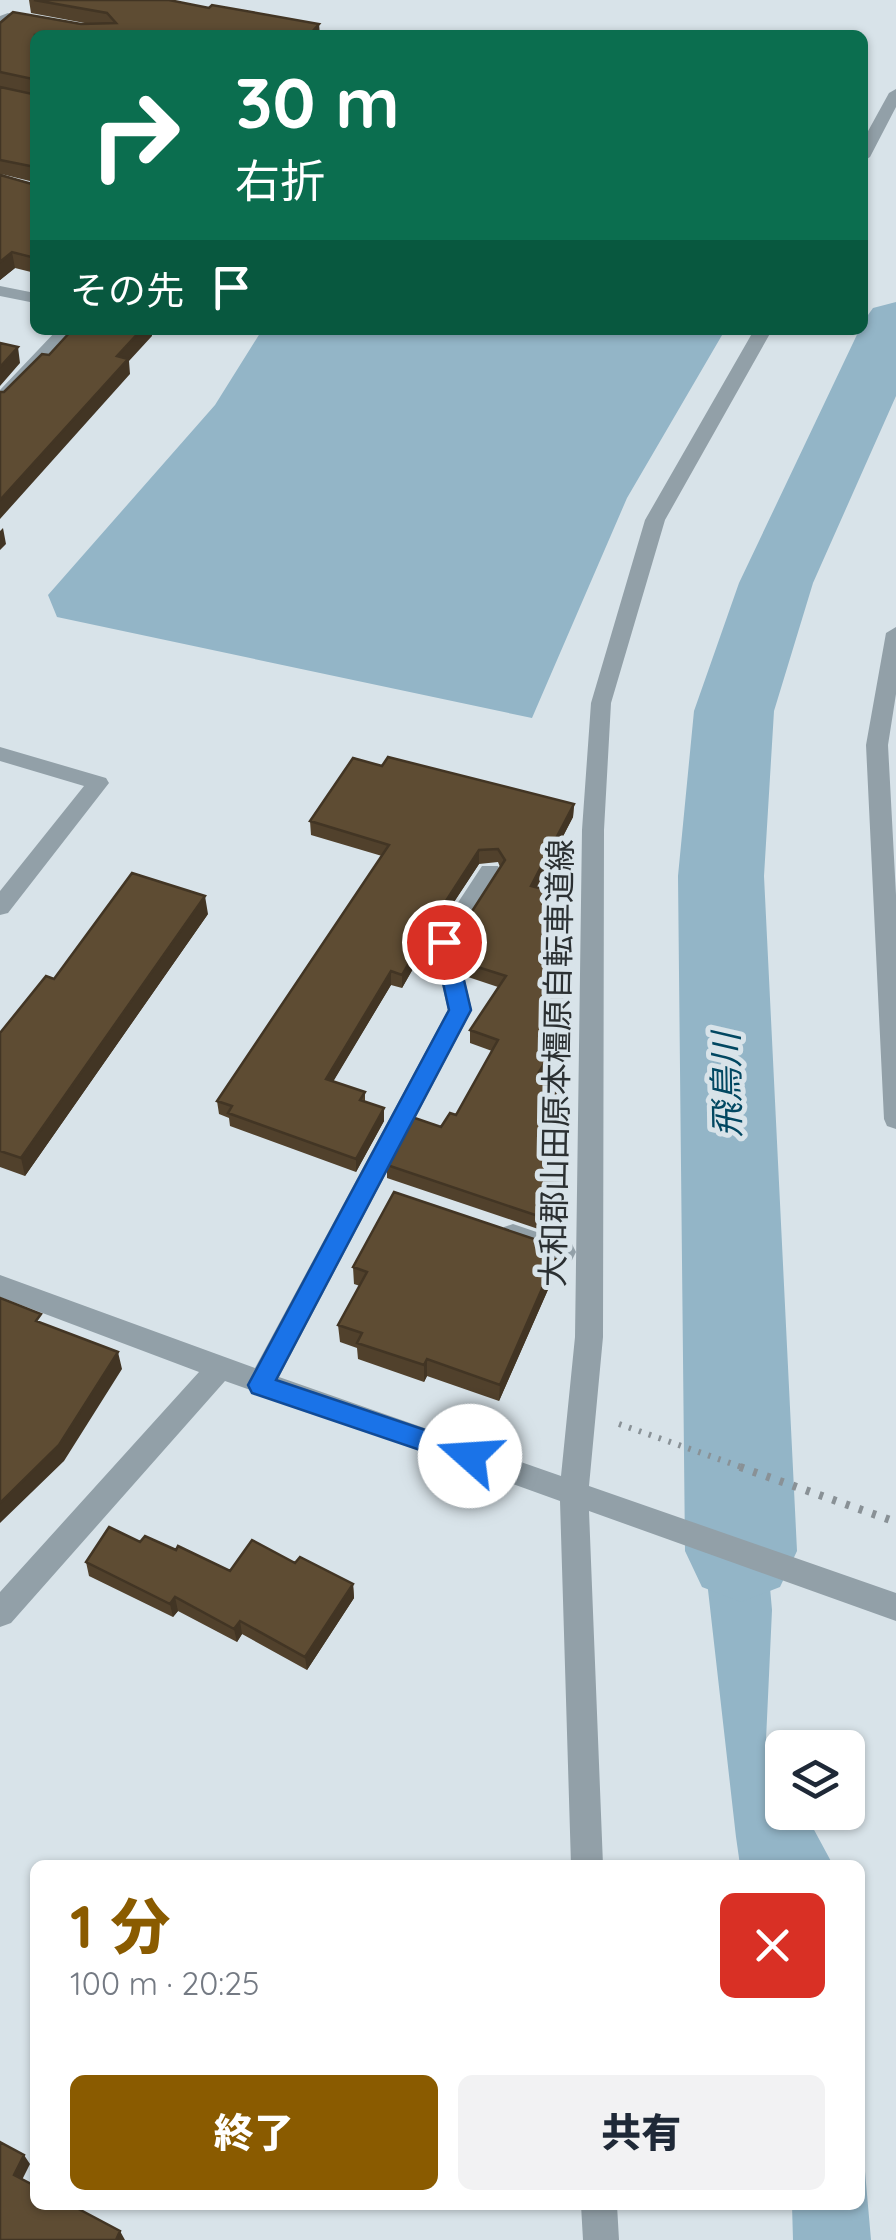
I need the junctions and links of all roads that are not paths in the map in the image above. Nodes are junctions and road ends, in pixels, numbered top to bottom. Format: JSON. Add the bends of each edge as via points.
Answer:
{"nodes":[{"id":1,"x":0,"y":22,"type":"edge"},
{"id":2,"x":82,"y":30,"type":"edge"},
{"id":3,"x":896,"y":93,"type":"edge"},
{"id":4,"x":868,"y":145,"type":"edge"},
{"id":5,"x":0,"y":291,"type":"edge"},
{"id":6,"x":30,"y":297,"type":"edge"},
{"id":7,"x":62,"y":335,"type":"edge"},
{"id":8,"x":760,"y":335,"type":"edge"},
{"id":9,"x":0,"y":400,"type":"edge"},
{"id":10,"x":896,"y":632,"type":"edge"},
{"id":11,"x":0,"y":754,"type":"edge"},
{"id":12,"x":490,"y":872,"type":"dead end"},
{"id":13,"x":0,"y":908,"type":"edge"},
{"id":14,"x":896,"y":1119,"type":"edge"},
{"id":15,"x":491,"y":1228,"type":"edge"},
{"id":16,"x":563,"y":1252,"type":"dead end"},
{"id":17,"x":0,"y":1286,"type":"edge"},
{"id":18,"x":218,"y":1370,"type":"junction"},
{"id":19,"x":260,"y":1385,"type":"junction"},
{"id":20,"x":574,"y":1491,"type":"junction"},
{"id":21,"x":896,"y":1607,"type":"edge"},
{"id":22,"x":0,"y":1613,"type":"edge"},
{"id":23,"x":588,"y":1860,"type":"edge"},
{"id":24,"x":600,"y":2210,"type":"edge"},
{"id":25,"x":601,"y":2240,"type":"edge"}],
"edges":[{"from":1,"to":2,"type":"street","via":[[8,16]]},
{"from":3,"to":4,"type":"street"},
{"from":5,"to":6,"type":"street"},
{"from":7,"to":9,"type":"street"},
{"from":8,"to":20,"type":"street","name":"大和郡山田原本橿原自転車道線","via":[[655,520],[601,703],[593,830],[589,1337]]},
{"from":10,"to":14,"type":"street","via":[[877,745]]},
{"from":11,"to":13,"type":"street","via":[[98,783]]},
{"from":12,"to":19,"type":"street","via":[[444,942],[460,1010],[375,1188]]},
{"from":15,"to":16,"type":"street"},
{"from":17,"to":18,"type":"street"},
{"from":18,"to":19,"type":"street"},
{"from":18,"to":22,"type":"street"},
{"from":19,"to":20,"type":"street"},
{"from":20,"to":21,"type":"street"},
{"from":20,"to":23,"type":"street","name":"大和郡山田原本橿原自転車道線"},
{"from":24,"to":25,"type":"street"}]}
